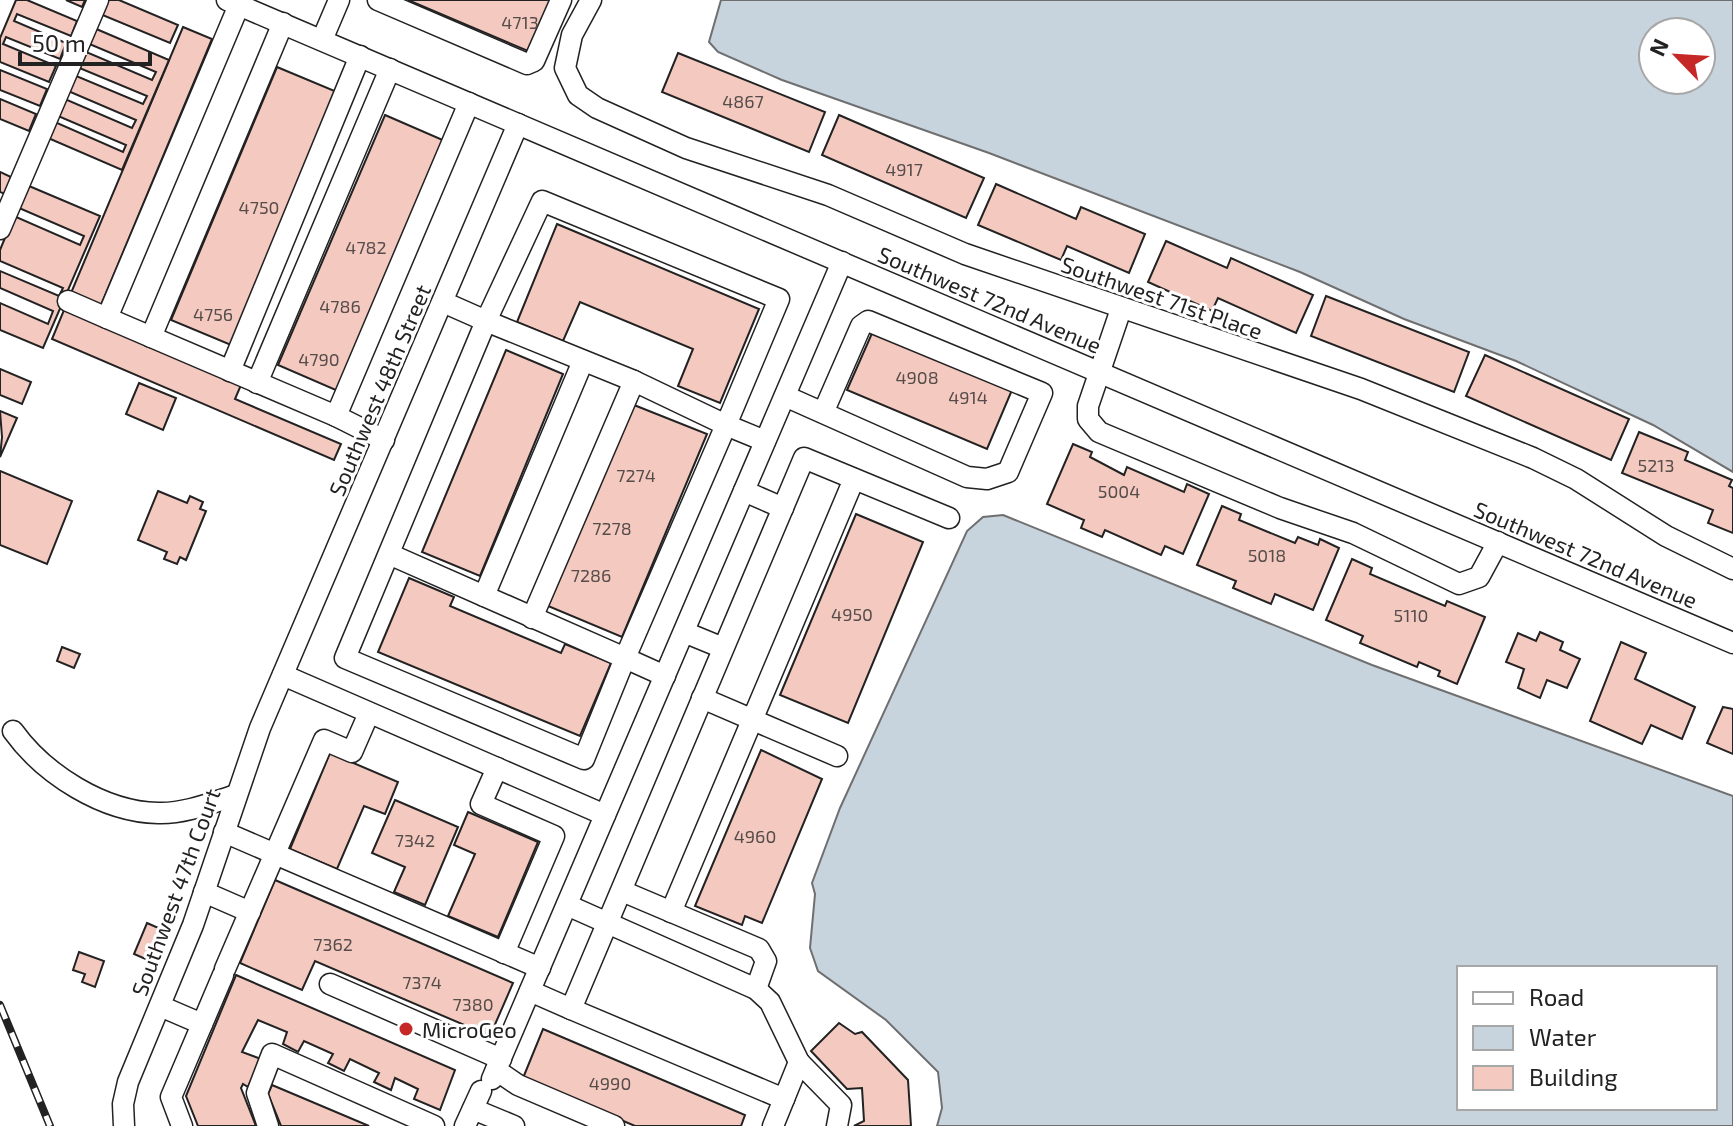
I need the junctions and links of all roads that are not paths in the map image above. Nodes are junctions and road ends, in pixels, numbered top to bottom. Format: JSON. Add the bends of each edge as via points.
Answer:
{"nodes":[{"id":1,"x":98,"y":0,"type":"edge"},
{"id":2,"x":339,"y":0,"type":"edge"},
{"id":3,"x":378,"y":0,"type":"edge"},
{"id":4,"x":561,"y":0,"type":"edge"},
{"id":5,"x":591,"y":0,"type":"edge"},
{"id":6,"x":233,"y":3,"type":"edge"},
{"id":7,"x":283,"y":23,"type":"junction"},
{"id":8,"x":322,"y":40,"type":"junction"},
{"id":9,"x":360,"y":56,"type":"junction"},
{"id":10,"x":390,"y":69,"type":"junction"},
{"id":11,"x":469,"y":103,"type":"junction"},
{"id":12,"x":518,"y":124,"type":"junction"},
{"id":13,"x":0,"y":229,"type":"edge"},
{"id":14,"x":842,"y":262,"type":"junction"},
{"id":15,"x":68,"y":301,"type":"dead end"},
{"id":16,"x":443,"y":302,"type":"junction"},
{"id":17,"x":1121,"y":309,"type":"junction"},
{"id":18,"x":107,"y":318,"type":"junction"},
{"id":19,"x":486,"y":321,"type":"junction"},
{"id":20,"x":151,"y":337,"type":"junction"},
{"id":21,"x":583,"y":361,"type":"junction"},
{"id":22,"x":230,"y":371,"type":"junction"},
{"id":23,"x":1098,"y":372,"type":"junction"},
{"id":24,"x":634,"y":381,"type":"junction"},
{"id":25,"x":257,"y":383,"type":"junction"},
{"id":26,"x":785,"y":396,"type":"junction"},
{"id":27,"x":823,"y":413,"type":"junction"},
{"id":28,"x":336,"y":416,"type":"junction"},
{"id":29,"x":726,"y":425,"type":"junction"},
{"id":30,"x":384,"y":440,"type":"junction"},
{"id":31,"x":765,"y":441,"type":"junction"},
{"id":32,"x":854,"y":479,"type":"junction"},
{"id":33,"x":744,"y":491,"type":"junction"},
{"id":34,"x":783,"y":508,"type":"junction"},
{"id":35,"x":949,"y":518,"type":"dead end"},
{"id":36,"x":1498,"y":542,"type":"junction"},
{"id":37,"x":389,"y":554,"type":"junction"},
{"id":38,"x":1733,"y":569,"type":"edge"},
{"id":39,"x":484,"y":596,"type":"junction"},
{"id":40,"x":532,"y":618,"type":"junction"},
{"id":41,"x":684,"y":632,"type":"junction"},
{"id":42,"x":1733,"y":643,"type":"edge"},
{"id":43,"x":723,"y":648,"type":"junction"},
{"id":44,"x":625,"y":658,"type":"junction"},
{"id":45,"x":283,"y":675,"type":"junction"},
{"id":46,"x":665,"y":676,"type":"junction"},
{"id":47,"x":702,"y":698,"type":"junction"},
{"id":48,"x":369,"y":713,"type":"junction"},
{"id":49,"x":751,"y":719,"type":"junction"},
{"id":50,"x":13,"y":731,"type":"dead end"},
{"id":51,"x":837,"y":756,"type":"dead end"},
{"id":52,"x":497,"y":768,"type":"junction"},
{"id":53,"x":236,"y":795,"type":"junction"},
{"id":54,"x":605,"y":815,"type":"junction"},
{"id":55,"x":224,"y":832,"type":"junction"},
{"id":56,"x":275,"y":854,"type":"junction"},
{"id":57,"x":622,"y":891,"type":"junction"},
{"id":58,"x":204,"y":892,"type":"junction"},
{"id":59,"x":567,"y":905,"type":"junction"},
{"id":60,"x":250,"y":912,"type":"junction"},
{"id":61,"x":671,"y":912,"type":"junction"},
{"id":62,"x":609,"y":925,"type":"junction"},
{"id":63,"x":504,"y":953,"type":"junction"},
{"id":64,"x":540,"y":968,"type":"junction"},
{"id":65,"x":330,"y":984,"type":"dead end"},
{"id":66,"x":756,"y":989,"type":"junction"},
{"id":67,"x":530,"y":991,"type":"junction"},
{"id":68,"x":160,"y":1006,"type":"junction"},
{"id":69,"x":571,"y":1009,"type":"junction"},
{"id":70,"x":202,"y":1024,"type":"junction"},
{"id":71,"x":799,"y":1062,"type":"junction"},
{"id":72,"x":485,"y":1089,"type":"edge"},
{"id":73,"x":784,"y":1099,"type":"junction"},
{"id":74,"x":124,"y":1126,"type":"edge"},
{"id":75,"x":182,"y":1126,"type":"edge"},
{"id":76,"x":268,"y":1126,"type":"edge"},
{"id":77,"x":434,"y":1126,"type":"edge"},
{"id":78,"x":514,"y":1126,"type":"edge"},
{"id":79,"x":614,"y":1126,"type":"edge"},
{"id":80,"x":773,"y":1126,"type":"edge"},
{"id":81,"x":837,"y":1126,"type":"edge"}],
"edges":[{"from":1,"to":13,"type":"street"},
{"from":2,"to":8,"type":"street"},
{"from":3,"to":4,"type":"street","via":[[527,64],[534,61]]},
{"from":5,"to":17,"type":"street","name":"Southwest 71st Place","via":[[566,56],[571,86],[597,108],[686,148],[810,188],[952,250]]},
{"from":6,"to":7,"type":"street","name":"Southwest 72nd Avenue"},
{"from":6,"to":18,"type":"street"},
{"from":7,"to":8,"type":"street","name":"Southwest 72nd Avenue"},
{"from":7,"to":20,"type":"street"},
{"from":8,"to":9,"type":"street","name":"Southwest 72nd Avenue"},
{"from":9,"to":10,"type":"street","name":"Southwest 72nd Avenue"},
{"from":9,"to":22,"type":"street"},
{"from":10,"to":11,"type":"street","name":"Southwest 72nd Avenue"},
{"from":10,"to":25,"type":"street"},
{"from":11,"to":12,"type":"street","name":"Southwest 72nd Avenue"},
{"from":11,"to":28,"type":"street"},
{"from":12,"to":14,"type":"street","name":"Southwest 72nd Avenue"},
{"from":12,"to":16,"type":"street","name":"Southwest 48th Street"},
{"from":14,"to":23,"type":"street","name":"Southwest 72nd Avenue"},
{"from":14,"to":26,"type":"street"},
{"from":15,"to":18,"type":"street"},
{"from":16,"to":19,"type":"street"},
{"from":16,"to":30,"type":"street","name":"Southwest 48th Street"},
{"from":17,"to":23,"type":"street"},
{"from":17,"to":38,"type":"street","name":"Southwest 71st Place","via":[[1361,389],[1533,458]]},
{"from":18,"to":20,"type":"street"},
{"from":19,"to":21,"type":"street"},
{"from":19,"to":29,"type":"street","via":[[542,201],[708,268],[779,299]]},
{"from":19,"to":37,"type":"street"},
{"from":20,"to":22,"type":"street"},
{"from":21,"to":24,"type":"street"},
{"from":21,"to":39,"type":"street"},
{"from":22,"to":25,"type":"street"},
{"from":23,"to":36,"type":"street","name":"Southwest 72nd Avenue"},
{"from":23,"to":36,"type":"street","via":[[1088,419],[1099,432],[1353,533],[1459,584],[1479,577]]},
{"from":24,"to":29,"type":"street"},
{"from":24,"to":40,"type":"street"},
{"from":25,"to":28,"type":"street"},
{"from":26,"to":27,"type":"street"},
{"from":26,"to":31,"type":"street"},
{"from":27,"to":27,"type":"street","via":[[967,477],[987,479],[1008,472],[1042,393],[868,321],[861,326]]},
{"from":28,"to":30,"type":"street"},
{"from":29,"to":31,"type":"street"},
{"from":29,"to":44,"type":"street"},
{"from":30,"to":45,"type":"street","name":"Southwest 48th Street"},
{"from":31,"to":33,"type":"street"},
{"from":32,"to":34,"type":"street","via":[[804,458]]},
{"from":32,"to":35,"type":"street"},
{"from":32,"to":49,"type":"street"},
{"from":33,"to":34,"type":"street"},
{"from":33,"to":41,"type":"street"},
{"from":34,"to":43,"type":"street"},
{"from":36,"to":42,"type":"street","name":"Southwest 72nd Avenue"},
{"from":37,"to":39,"type":"street"},
{"from":37,"to":44,"type":"street","via":[[345,658],[584,759]]},
{"from":39,"to":40,"type":"street"},
{"from":40,"to":44,"type":"street"},
{"from":41,"to":43,"type":"street"},
{"from":41,"to":46,"type":"street"},
{"from":43,"to":47,"type":"street"},
{"from":44,"to":46,"type":"street"},
{"from":45,"to":48,"type":"street"},
{"from":45,"to":53,"type":"street","name":"Southwest 47th Court"},
{"from":46,"to":54,"type":"street"},
{"from":47,"to":49,"type":"street"},
{"from":47,"to":57,"type":"street"},
{"from":48,"to":52,"type":"street"},
{"from":48,"to":56,"type":"street","via":[[352,752],[324,740]]},
{"from":49,"to":51,"type":"street"},
{"from":49,"to":61,"type":"street"},
{"from":50,"to":53,"type":"street","via":[[30,756],[81,790],[134,811],[161,813]]},
{"from":52,"to":54,"type":"street"},
{"from":52,"to":63,"type":"street","via":[[481,804],[554,836]]},
{"from":53,"to":55,"type":"street","name":"Southwest 47th Court"},
{"from":54,"to":59,"type":"street"},
{"from":55,"to":56,"type":"street"},
{"from":55,"to":58,"type":"street","name":"Southwest 47th Court"},
{"from":56,"to":60,"type":"street"},
{"from":56,"to":63,"type":"street"},
{"from":57,"to":61,"type":"street"},
{"from":57,"to":62,"type":"street"},
{"from":58,"to":60,"type":"street"},
{"from":58,"to":68,"type":"street","name":"Southwest 47th Court"},
{"from":59,"to":62,"type":"street"},
{"from":59,"to":64,"type":"street"},
{"from":60,"to":70,"type":"street"},
{"from":61,"to":66,"type":"street","via":[[764,954]]},
{"from":62,"to":66,"type":"street"},
{"from":62,"to":69,"type":"street"},
{"from":63,"to":64,"type":"street"},
{"from":64,"to":67,"type":"street"},
{"from":65,"to":72,"type":"street"},
{"from":66,"to":71,"type":"street","via":[[775,1011]]},
{"from":67,"to":69,"type":"street"},
{"from":67,"to":72,"type":"street"},
{"from":68,"to":70,"type":"street"},
{"from":68,"to":74,"type":"street","name":"Southwest 47th Court","via":[[128,1082]]},
{"from":69,"to":73,"type":"street"},
{"from":70,"to":75,"type":"street","via":[[171,1097]]},
{"from":71,"to":73,"type":"street"},
{"from":71,"to":81,"type":"street","via":[[837,1099],[842,1111]]},
{"from":72,"to":78,"type":"street"},
{"from":72,"to":79,"type":"street","via":[[518,1085]]},
{"from":73,"to":80,"type":"street"},
{"from":76,"to":77,"type":"street","via":[[257,1093],[272,1054]]}]}
